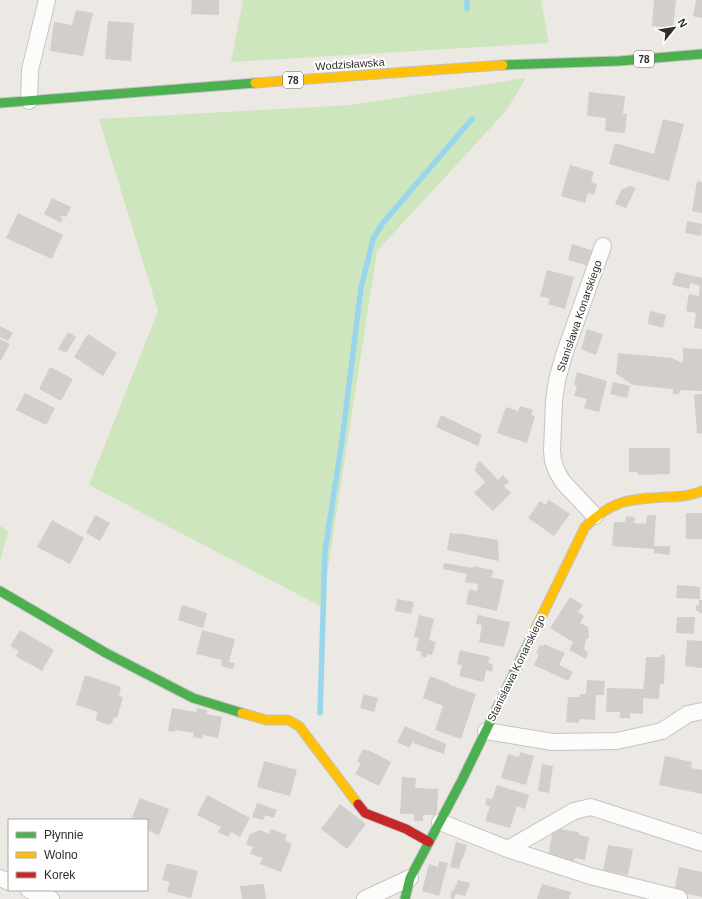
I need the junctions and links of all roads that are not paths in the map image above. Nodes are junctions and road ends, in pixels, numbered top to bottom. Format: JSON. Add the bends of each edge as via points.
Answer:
{"nodes":[{"id":1,"x":47,"y":0,"type":"edge"},
{"id":2,"x":702,"y":54,"type":"edge"},
{"id":3,"x":29,"y":101,"type":"junction"},
{"id":4,"x":0,"y":103,"type":"edge"},
{"id":5,"x":603,"y":246,"type":"dead end"},
{"id":6,"x":702,"y":491,"type":"edge"},
{"id":7,"x":595,"y":516,"type":"junction"},
{"id":8,"x":0,"y":591,"type":"edge"},
{"id":9,"x":702,"y":711,"type":"edge"},
{"id":10,"x":486,"y":731,"type":"junction"},
{"id":11,"x":440,"y":822,"type":"junction"},
{"id":12,"x":429,"y":842,"type":"junction"},
{"id":13,"x":702,"y":843,"type":"edge"},
{"id":14,"x":508,"y":849,"type":"junction"},
{"id":15,"x":410,"y":878,"type":"junction"},
{"id":16,"x":31,"y":891,"type":"edge"},
{"id":17,"x":679,"y":898,"type":"edge"},
{"id":18,"x":51,"y":899,"type":"edge"},
{"id":19,"x":365,"y":899,"type":"edge"},
{"id":20,"x":405,"y":899,"type":"edge"}],
"edges":[{"from":1,"to":3,"type":"street","via":[[30,70]]},
{"from":2,"to":3,"type":"street","name":"Wodzisławska","number":"78","via":[[619,61],[487,65]]},
{"from":3,"to":4,"type":"street","name":"Wodzisławska","number":"78"},
{"from":5,"to":7,"type":"street","name":"Stanisława Konarskiego","via":[[557,380],[552,450],[553,461],[563,482]]},
{"from":6,"to":7,"type":"street","name":"Stanisława Konarskiego","via":[[683,496],[620,501]]},
{"from":7,"to":10,"type":"street","name":"Stanisława Konarskiego","via":[[578,540]]},
{"from":8,"to":12,"type":"street","via":[[106,653],[192,698],[266,720],[288,720],[299,726],[365,813],[406,828]]},
{"from":9,"to":10,"type":"street","via":[[688,714],[662,731],[617,741],[554,742]]},
{"from":10,"to":11,"type":"street","name":"Stanisława Konarskiego"},
{"from":11,"to":12,"type":"street","name":"Stanisława Konarskiego"},
{"from":11,"to":14,"type":"street"},
{"from":12,"to":15,"type":"street","name":"Stanisława Konarskiego"},
{"from":13,"to":14,"type":"street","via":[[591,807],[574,811]]},
{"from":14,"to":17,"type":"street","via":[[590,876]]},
{"from":15,"to":19,"type":"street"},
{"from":15,"to":20,"type":"street","name":"Stanisława Konarskiego"},
{"from":16,"to":18,"type":"street"}]}
